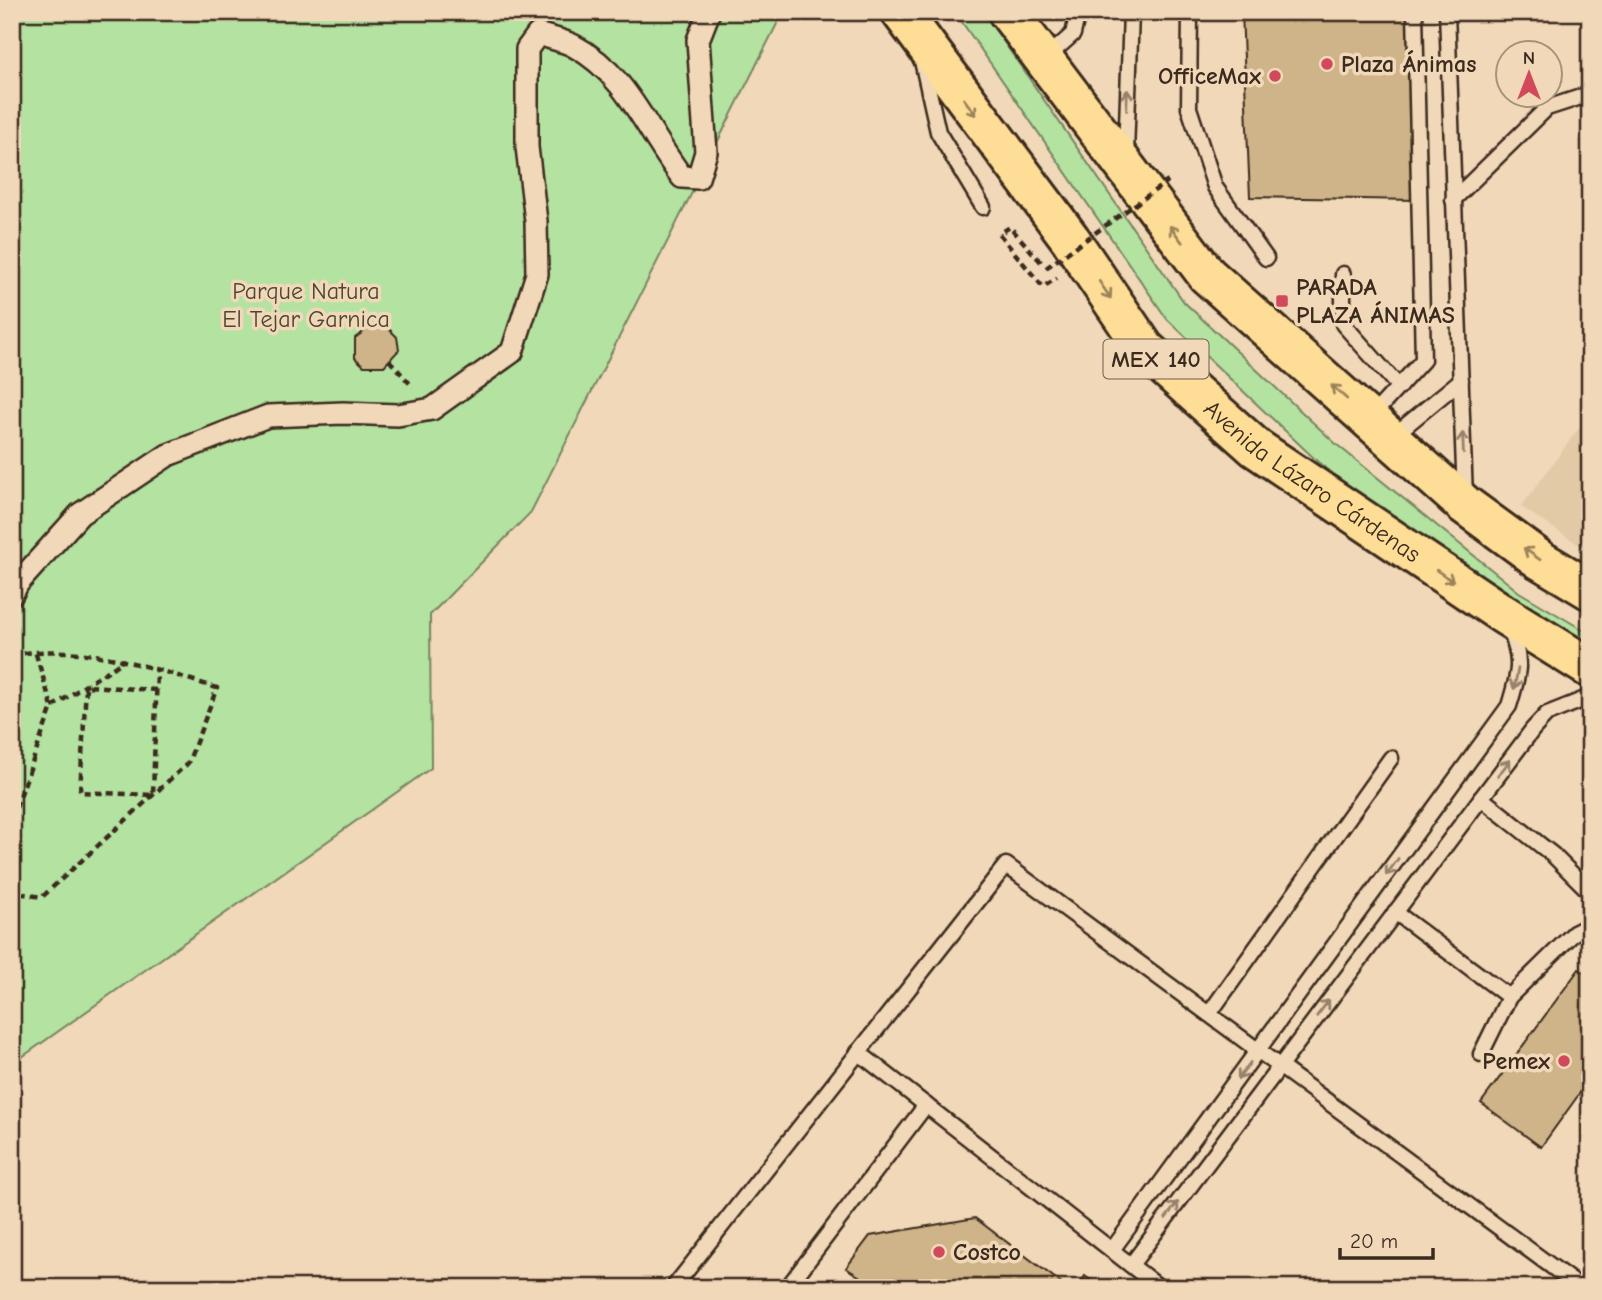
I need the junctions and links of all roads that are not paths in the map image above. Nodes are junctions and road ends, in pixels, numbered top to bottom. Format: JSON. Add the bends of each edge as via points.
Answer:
{"nodes":[{"id":1,"x":709,"y":12,"type":"edge"},
{"id":2,"x":1008,"y":12,"type":"edge"},
{"id":3,"x":1078,"y":12,"type":"edge"},
{"id":4,"x":1131,"y":12,"type":"edge"},
{"id":5,"x":1190,"y":12,"type":"edge"},
{"id":6,"x":1415,"y":12,"type":"edge"},
{"id":7,"x":1447,"y":12,"type":"edge"},
{"id":8,"x":908,"y":22,"type":"edge"},
{"id":9,"x":1044,"y":60,"type":"junction"},
{"id":10,"x":1590,"y":94,"type":"edge"},
{"id":11,"x":1125,"y":168,"type":"junction"},
{"id":12,"x":1453,"y":200,"type":"junction"},
{"id":13,"x":983,"y":207,"type":"dead end"},
{"id":14,"x":1266,"y":258,"type":"dead end"},
{"id":15,"x":1343,"y":274,"type":"dead end"},
{"id":16,"x":1461,"y":380,"type":"junction"},
{"id":17,"x":1399,"y":387,"type":"junction"},
{"id":18,"x":1380,"y":429,"type":"junction"},
{"id":19,"x":1465,"y":505,"type":"junction"},
{"id":20,"x":1590,"y":590,"type":"edge"},
{"id":21,"x":12,"y":594,"type":"edge"},
{"id":22,"x":1503,"y":614,"type":"junction"},
{"id":23,"x":1590,"y":667,"type":"edge"},
{"id":24,"x":1590,"y":697,"type":"edge"},
{"id":25,"x":1391,"y":758,"type":"dead end"},
{"id":26,"x":1480,"y":799,"type":"junction"},
{"id":27,"x":1590,"y":892,"type":"edge"},
{"id":28,"x":1395,"y":912,"type":"junction"},
{"id":29,"x":1590,"y":925,"type":"edge"},
{"id":30,"x":1509,"y":997,"type":"junction"},
{"id":31,"x":1209,"y":1014,"type":"junction"},
{"id":32,"x":1259,"y":1051,"type":"junction"},
{"id":33,"x":858,"y":1052,"type":"junction"},
{"id":34,"x":1480,"y":1054,"type":"dead end"},
{"id":35,"x":1279,"y":1066,"type":"junction"},
{"id":36,"x":926,"y":1105,"type":"junction"},
{"id":37,"x":1112,"y":1250,"type":"junction"},
{"id":38,"x":1131,"y":1265,"type":"junction"},
{"id":39,"x":673,"y":1288,"type":"edge"},
{"id":40,"x":787,"y":1288,"type":"edge"},
{"id":41,"x":1160,"y":1288,"type":"edge"},
{"id":42,"x":1580,"y":1288,"type":"edge"}],
"edges":[{"from":1,"to":21,"type":"street","via":[[698,40],[706,152],[698,178],[682,177],[635,102],[608,72],[574,46],[538,34],[527,49],[527,147],[537,274],[512,352],[432,409],[398,415],[268,416],[168,455],[80,514]]},
{"from":2,"to":9,"type":"highway"},
{"from":3,"to":9,"type":"lane","via":[[1073,34]]},
{"from":11,"to":4,"type":"lane","one_way":true},
{"from":5,"to":14,"type":"lane","via":[[1189,108],[1215,187]]},
{"from":6,"to":17,"type":"lane","via":[[1423,360]]},
{"from":7,"to":12,"type":"lane"},
{"from":8,"to":13,"type":"lane","via":[[938,132]]},
{"from":8,"to":22,"type":"highway","name":"Avenida Lázaro Cárdenas","number":"MEX 140","one_way":true,"via":[[1071,240],[1144,349],[1256,448]]},
{"from":9,"to":11,"type":"highway"},
{"from":10,"to":12,"type":"lane","via":[[1547,108]]},
{"from":18,"to":11,"type":"highway","one_way":true,"via":[[1207,275]]},
{"from":12,"to":16,"type":"lane"},
{"from":15,"to":17,"type":"lane","via":[[1343,324]]},
{"from":16,"to":18,"type":"lane"},
{"from":19,"to":16,"type":"lane","one_way":true},
{"from":17,"to":18,"type":"lane"},
{"from":18,"to":19,"type":"highway"},
{"from":20,"to":19,"type":"highway","one_way":true},
{"from":22,"to":23,"type":"highway","name":"Avenida Lázaro Cárdenas","number":"MEX 140"},
{"from":22,"to":32,"type":"lane","one_way":true,"via":[[1519,651],[1518,678],[1509,706]]},
{"from":26,"to":24,"type":"lane","one_way":true,"via":[[1547,714]]},
{"from":25,"to":31,"type":"lane"},
{"from":26,"to":27,"type":"lane","via":[[1553,855]]},
{"from":26,"to":28,"type":"lane"},
{"from":28,"to":30,"type":"lane"},
{"from":35,"to":28,"type":"lane","one_way":true},
{"from":29,"to":30,"type":"lane","via":[[1574,933]]},
{"from":30,"to":34,"type":"lane"},
{"from":31,"to":32,"type":"lane"},
{"from":31,"to":33,"type":"lane","via":[[1006,865]]},
{"from":32,"to":35,"type":"lane"},
{"from":32,"to":37,"type":"lane","one_way":true},
{"from":33,"to":36,"type":"lane"},
{"from":33,"to":39,"type":"lane"},
{"from":38,"to":35,"type":"lane","one_way":true},
{"from":35,"to":42,"type":"lane"},
{"from":36,"to":37,"type":"lane"},
{"from":36,"to":40,"type":"lane"},
{"from":37,"to":38,"type":"lane"},
{"from":38,"to":41,"type":"lane"}]}
